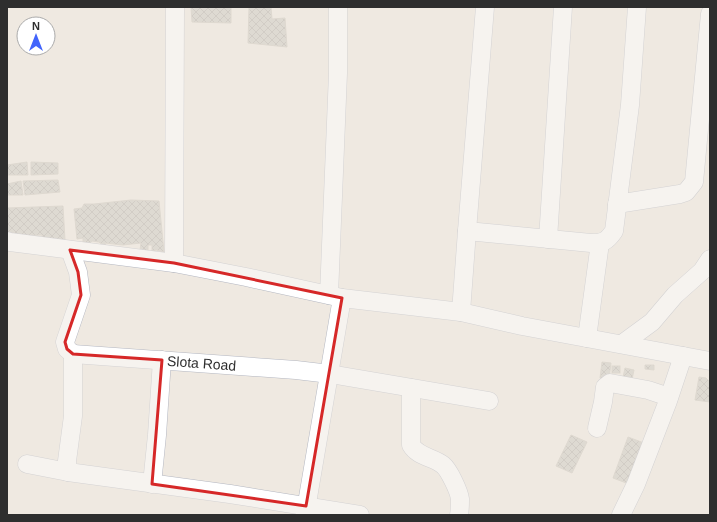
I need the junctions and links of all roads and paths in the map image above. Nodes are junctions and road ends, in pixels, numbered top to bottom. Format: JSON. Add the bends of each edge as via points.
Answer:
{"nodes":[{"id":1,"x":175,"y":7,"type":"edge"},
{"id":2,"x":338,"y":7,"type":"edge"},
{"id":3,"x":485,"y":7,"type":"edge"},
{"id":4,"x":563,"y":7,"type":"edge"},
{"id":5,"x":638,"y":7,"type":"edge"},
{"id":6,"x":710,"y":14,"type":"edge"},
{"id":7,"x":617,"y":204,"type":"junction"},
{"id":8,"x":467,"y":231,"type":"junction"},
{"id":9,"x":548,"y":239,"type":"junction"},
{"id":10,"x":7,"y":241,"type":"edge"},
{"id":11,"x":600,"y":243,"type":"junction"},
{"id":12,"x":70,"y":250,"type":"junction"},
{"id":13,"x":710,"y":259,"type":"edge"},
{"id":14,"x":174,"y":262,"type":"junction"},
{"id":15,"x":336,"y":296,"type":"junction"},
{"id":16,"x":461,"y":312,"type":"junction"},
{"id":17,"x":587,"y":338,"type":"junction"},
{"id":18,"x":622,"y":344,"type":"junction"},
{"id":19,"x":73,"y":354,"type":"junction"},
{"id":20,"x":683,"y":356,"type":"junction"},
{"id":21,"x":162,"y":360,"type":"junction"},
{"id":22,"x":710,"y":361,"type":"edge"},
{"id":23,"x":330,"y":374,"type":"junction"},
{"id":24,"x":411,"y":388,"type":"junction"},
{"id":25,"x":669,"y":397,"type":"junction"},
{"id":26,"x":489,"y":401,"type":"dead end"},
{"id":27,"x":597,"y":428,"type":"dead end"},
{"id":28,"x":27,"y":464,"type":"dead end"},
{"id":29,"x":68,"y":472,"type":"junction"},
{"id":30,"x":152,"y":484,"type":"junction"},
{"id":31,"x":306,"y":511,"type":"edge"},
{"id":32,"x":360,"y":515,"type":"edge"},
{"id":33,"x":459,"y":515,"type":"edge"},
{"id":34,"x":621,"y":515,"type":"edge"}],
"edges":[{"from":1,"to":14,"type":"street"},
{"from":2,"to":15,"type":"street"},
{"from":3,"to":8,"type":"street"},
{"from":4,"to":9,"type":"street"},
{"from":5,"to":7,"type":"street","via":[[630,105]]},
{"from":6,"to":7,"type":"street","via":[[694,182],[686,192],[680,194]]},
{"from":7,"to":11,"type":"street","via":[[614,231],[608,239]]},
{"from":8,"to":9,"type":"street"},
{"from":8,"to":16,"type":"street"},
{"from":9,"to":11,"type":"street"},
{"from":10,"to":12,"type":"street"},
{"from":11,"to":17,"type":"street"},
{"from":12,"to":14,"type":"street"},
{"from":12,"to":19,"type":"street","via":[[78,272],[81,295],[65,342],[66,349]]},
{"from":13,"to":18,"type":"street","via":[[702,271],[675,295],[652,322]]},
{"from":14,"to":15,"type":"street"},
{"from":15,"to":16,"type":"street"},
{"from":15,"to":23,"type":"street"},
{"from":16,"to":17,"type":"street"},
{"from":17,"to":18,"type":"street"},
{"from":18,"to":20,"type":"street"},
{"from":19,"to":21,"type":"street","name":"Slota Road"},
{"from":19,"to":29,"type":"street","via":[[73,416]]},
{"from":20,"to":22,"type":"street"},
{"from":20,"to":25,"type":"street"},
{"from":21,"to":23,"type":"street","name":"Slota Road"},
{"from":21,"to":30,"type":"street"},
{"from":23,"to":24,"type":"street","name":"Slota Road"},
{"from":23,"to":31,"type":"street"},
{"from":24,"to":26,"type":"street","name":"Slota Road"},
{"from":24,"to":33,"type":"street","via":[[411,445],[417,453],[448,470],[460,498]]},
{"from":25,"to":27,"type":"street","via":[[610,383],[605,387]]},
{"from":25,"to":34,"type":"street","via":[[636,484]]},
{"from":28,"to":29,"type":"street"},
{"from":29,"to":30,"type":"street"},
{"from":30,"to":31,"type":"street","via":[[230,494]]},
{"from":31,"to":32,"type":"street"}]}
